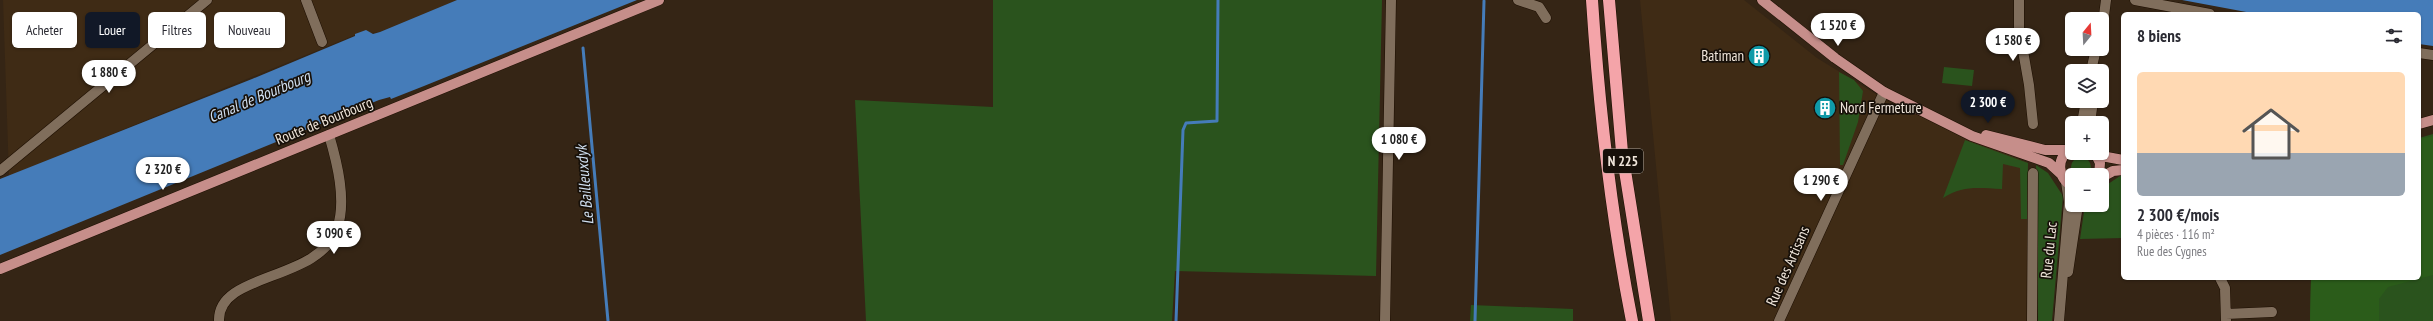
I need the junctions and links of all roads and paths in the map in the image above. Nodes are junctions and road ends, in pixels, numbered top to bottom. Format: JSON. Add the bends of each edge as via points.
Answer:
{"nodes":[{"id":1,"x":207,"y":0,"type":"edge"},
{"id":2,"x":306,"y":0,"type":"edge"},
{"id":3,"x":659,"y":0,"type":"edge"},
{"id":4,"x":1392,"y":0,"type":"edge"},
{"id":5,"x":1518,"y":0,"type":"edge"},
{"id":6,"x":1592,"y":0,"type":"edge"},
{"id":7,"x":1609,"y":0,"type":"edge"},
{"id":8,"x":1762,"y":0,"type":"edge"},
{"id":9,"x":2019,"y":0,"type":"edge"},
{"id":10,"x":2106,"y":0,"type":"edge"},
{"id":11,"x":2135,"y":0,"type":"edge"},
{"id":12,"x":2104,"y":12,"type":"edge"},
{"id":13,"x":2199,"y":12,"type":"edge"},
{"id":14,"x":1546,"y":18,"type":"dead end"},
{"id":15,"x":322,"y":42,"type":"dead end"},
{"id":16,"x":2421,"y":53,"type":"edge"},
{"id":17,"x":2433,"y":55,"type":"edge"},
{"id":18,"x":1884,"y":92,"type":"junction"},
{"id":19,"x":1908,"y":105,"type":"junction"},
{"id":20,"x":2433,"y":120,"type":"edge"},
{"id":21,"x":2421,"y":123,"type":"edge"},
{"id":22,"x":2033,"y":124,"type":"dead end"},
{"id":23,"x":329,"y":135,"type":"junction"},
{"id":24,"x":2065,"y":150,"type":"edge"},
{"id":25,"x":2065,"y":156,"type":"edge"},
{"id":26,"x":2109,"y":157,"type":"edge"},
{"id":27,"x":2121,"y":160,"type":"edge"},
{"id":28,"x":2121,"y":170,"type":"edge"},
{"id":29,"x":0,"y":171,"type":"edge"},
{"id":30,"x":2033,"y":173,"type":"dead end"},
{"id":31,"x":2109,"y":173,"type":"edge"},
{"id":32,"x":2065,"y":176,"type":"edge"},
{"id":33,"x":2065,"y":179,"type":"edge"},
{"id":34,"x":2068,"y":212,"type":"edge"},
{"id":35,"x":2077,"y":212,"type":"edge"},
{"id":36,"x":0,"y":269,"type":"edge"},
{"id":37,"x":2221,"y":280,"type":"edge"},
{"id":38,"x":2272,"y":312,"type":"dead end"},
{"id":39,"x":2226,"y":317,"type":"edge"},
{"id":40,"x":219,"y":321,"type":"edge"},
{"id":41,"x":1385,"y":321,"type":"edge"},
{"id":42,"x":1632,"y":321,"type":"edge"},
{"id":43,"x":1649,"y":321,"type":"edge"},
{"id":44,"x":1779,"y":321,"type":"edge"},
{"id":45,"x":2032,"y":321,"type":"edge"},
{"id":46,"x":2059,"y":321,"type":"edge"}],
"edges":[{"from":1,"to":29,"type":"street"},
{"from":2,"to":15,"type":"street"},
{"from":3,"to":23,"type":"main road","name":"Route de Bourbourg"},
{"from":4,"to":41,"type":"street"},
{"from":5,"to":14,"type":"street","via":[[1539,7]]},
{"from":6,"to":42,"type":"highway","number":"N 225","via":[[1603,141],[1619,254]]},
{"from":7,"to":43,"type":"highway","number":"N 225","via":[[1622,152]]},
{"from":8,"to":18,"type":"main road","via":[[1835,58]]},
{"from":9,"to":22,"type":"street","via":[[2019,28]]},
{"from":10,"to":12,"type":"street"},
{"from":11,"to":13,"type":"street"},
{"from":16,"to":17,"type":"street"},
{"from":18,"to":19,"type":"main road"},
{"from":18,"to":44,"type":"street","name":"Rue des Artisans"},
{"from":19,"to":24,"type":"main road","via":[[2011,142],[2049,151]]},
{"from":19,"to":33,"type":"main road","via":[[1976,137],[2050,162]]},
{"from":20,"to":21,"type":"main road"},
{"from":23,"to":36,"type":"main road","name":"Route de Bourbourg"},
{"from":23,"to":40,"type":"street","via":[[340,200],[338,223],[333,237],[322,251],[310,260],[245,286],[230,295],[221,307]]},
{"from":25,"to":32,"type":"main road","via":[[2061,161]]},
{"from":26,"to":27,"type":"main road"},
{"from":28,"to":31,"type":"main road"},
{"from":30,"to":45,"type":"street"},
{"from":34,"to":46,"type":"street","name":"Rue du Lac"},
{"from":35,"to":46,"type":"street","name":"Rue du Lac"},
{"from":37,"to":39,"type":"street","via":[[2225,288]]},
{"from":38,"to":39,"type":"street"}]}
